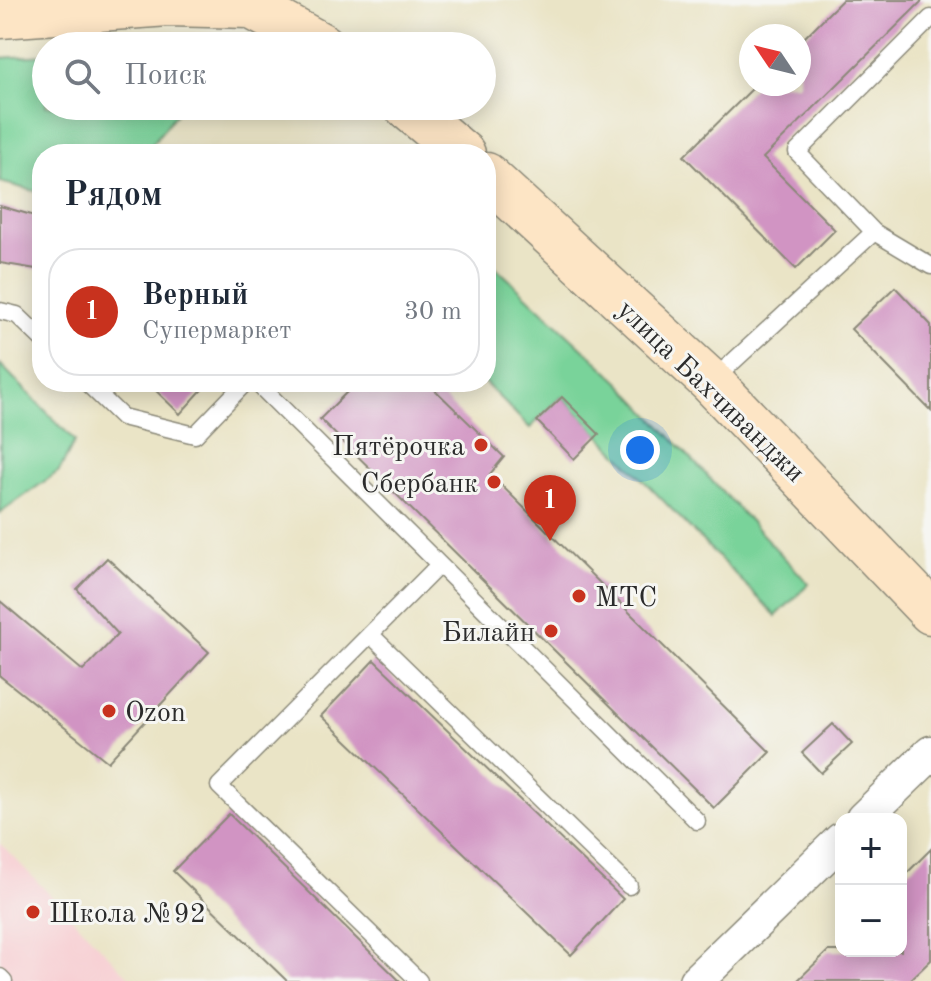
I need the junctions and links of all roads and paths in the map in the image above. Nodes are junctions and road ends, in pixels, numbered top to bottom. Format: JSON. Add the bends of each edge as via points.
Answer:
{"nodes":[{"id":1,"x":250,"y":2,"type":"edge"},
{"id":2,"x":0,"y":16,"type":"edge"},
{"id":3,"x":931,"y":18,"type":"edge"},
{"id":4,"x":300,"y":32,"type":"edge"},
{"id":5,"x":422,"y":120,"type":"edge"},
{"id":6,"x":450,"y":144,"type":"edge"},
{"id":7,"x":496,"y":186,"type":"edge"},
{"id":8,"x":874,"y":232,"type":"junction"},
{"id":9,"x":931,"y":266,"type":"edge"},
{"id":10,"x":0,"y":311,"type":"edge"},
{"id":11,"x":32,"y":329,"type":"edge"},
{"id":12,"x":711,"y":382,"type":"junction"},
{"id":13,"x":96,"y":392,"type":"edge"},
{"id":14,"x":236,"y":392,"type":"edge"},
{"id":15,"x":266,"y":392,"type":"edge"},
{"id":16,"x":439,"y":565,"type":"junction"},
{"id":17,"x":931,"y":612,"type":"edge"},
{"id":18,"x":370,"y":634,"type":"junction"},
{"id":19,"x":931,"y":753,"type":"edge"},
{"id":20,"x":869,"y":813,"type":"edge"},
{"id":21,"x":697,"y":821,"type":"dead end"},
{"id":22,"x":835,"y":846,"type":"edge"},
{"id":23,"x":629,"y":886,"type":"dead end"},
{"id":24,"x":419,"y":981,"type":"edge"},
{"id":25,"x":696,"y":981,"type":"edge"}],
"edges":[{"from":1,"to":2,"type":"main road"},
{"from":1,"to":4,"type":"main road"},
{"from":3,"to":8,"type":"lane","via":[[797,152]]},
{"from":5,"to":6,"type":"main road","name":"улица Бахчиванджи"},
{"from":7,"to":12,"type":"main road","name":"улица Бахчиванджи"},
{"from":8,"to":9,"type":"lane"},
{"from":8,"to":12,"type":"lane"},
{"from":10,"to":11,"type":"lane","via":[[17,315]]},
{"from":12,"to":17,"type":"main road","name":"улица Бахчиванджи"},
{"from":13,"to":14,"type":"lane","via":[[122,417],[195,435]]},
{"from":15,"to":16,"type":"lane"},
{"from":16,"to":18,"type":"lane"},
{"from":16,"to":21,"type":"lane"},
{"from":18,"to":23,"type":"lane"},
{"from":18,"to":24,"type":"lane","via":[[219,786]]},
{"from":19,"to":20,"type":"street"},
{"from":22,"to":25,"type":"street"}]}
